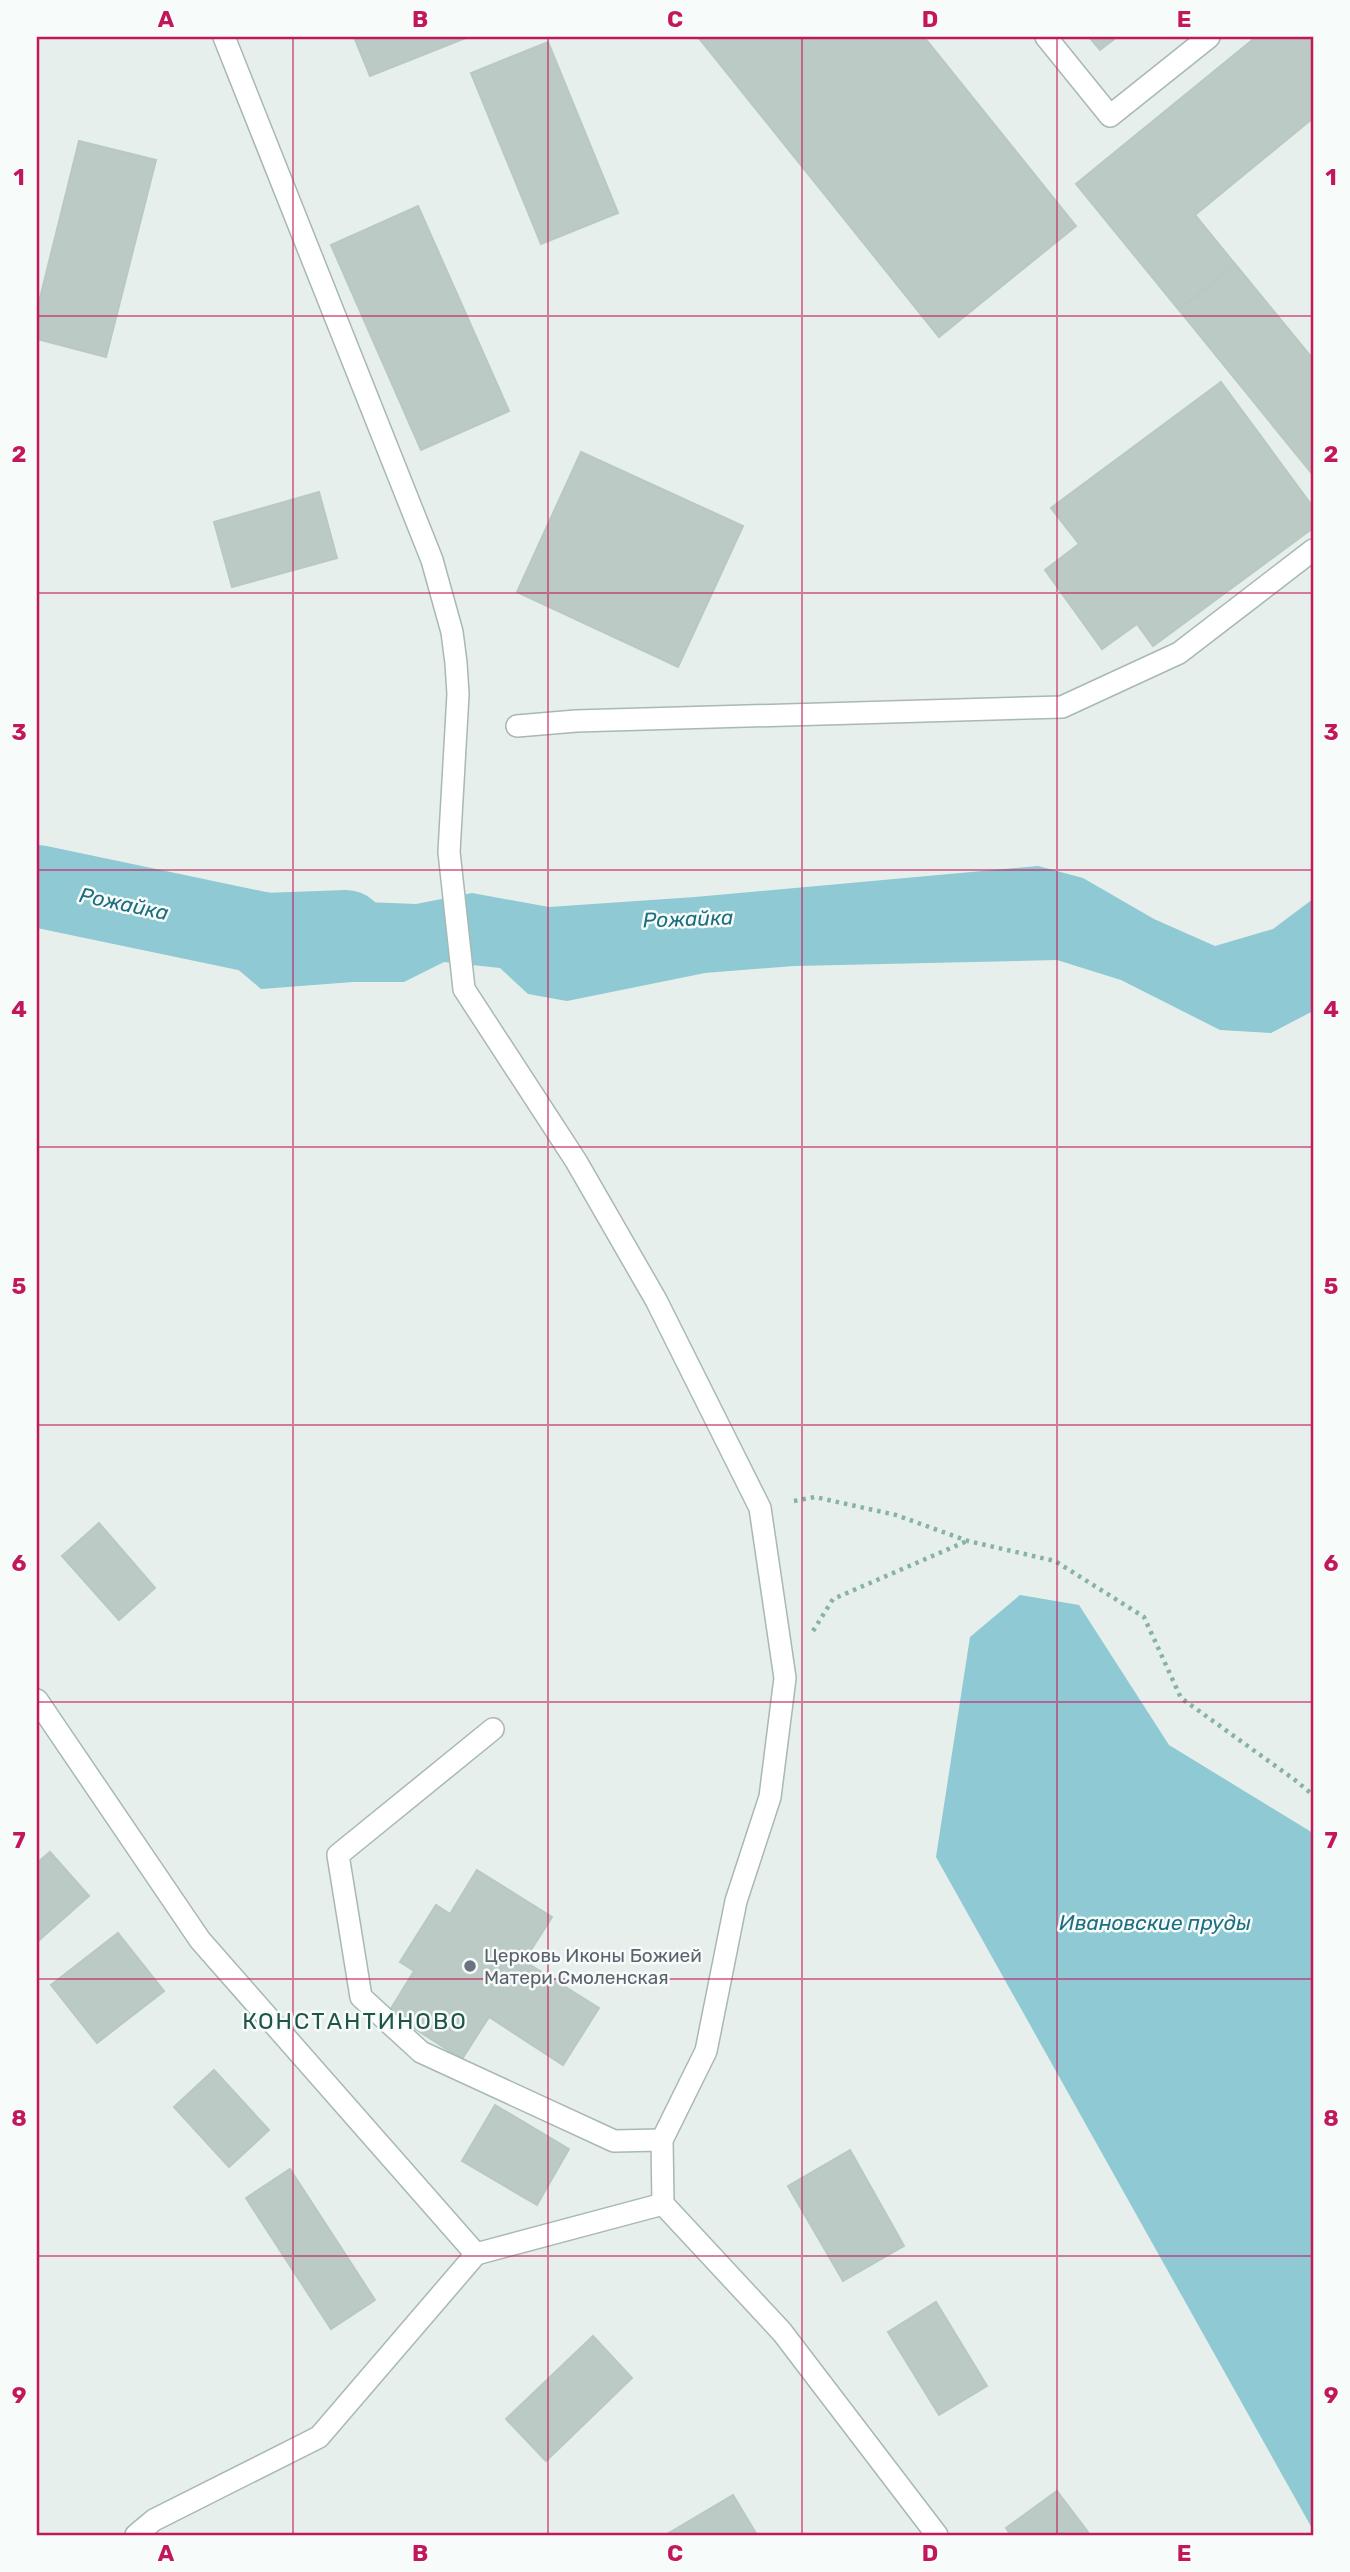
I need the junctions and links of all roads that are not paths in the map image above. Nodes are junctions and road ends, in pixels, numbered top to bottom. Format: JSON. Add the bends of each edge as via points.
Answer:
{"nodes":[{"id":1,"x":223,"y":37,"type":"edge"},
{"id":2,"x":1046,"y":37,"type":"edge"},
{"id":3,"x":1209,"y":37,"type":"edge"},
{"id":4,"x":1313,"y":550,"type":"edge"},
{"id":5,"x":517,"y":726,"type":"dead end"},
{"id":6,"x":37,"y":1700,"type":"edge"},
{"id":7,"x":493,"y":1729,"type":"dead end"},
{"id":8,"x":662,"y":2140,"type":"junction"},
{"id":9,"x":663,"y":2204,"type":"junction"},
{"id":10,"x":476,"y":2254,"type":"junction"},
{"id":11,"x":136,"y":2535,"type":"edge"},
{"id":12,"x":937,"y":2535,"type":"edge"}],
"edges":[{"from":1,"to":8,"type":"street","via":[[432,561],[453,632],[458,694],[449,827],[464,989],[576,1161],[656,1300],[760,1508],[785,1678],[770,1797],[736,1901],[706,2051]]},
{"from":2,"to":3,"type":"street","via":[[1110,116]]},
{"from":4,"to":5,"type":"street","via":[[1179,653],[1062,707]]},
{"from":6,"to":10,"type":"street","via":[[200,1940]]},
{"from":7,"to":8,"type":"street","via":[[338,1855],[361,1997],[421,2052],[614,2141]]},
{"from":8,"to":9,"type":"street"},
{"from":9,"to":10,"type":"street"},
{"from":9,"to":12,"type":"street","via":[[782,2332]]},
{"from":10,"to":11,"type":"street","via":[[319,2437],[154,2520]]}]}
